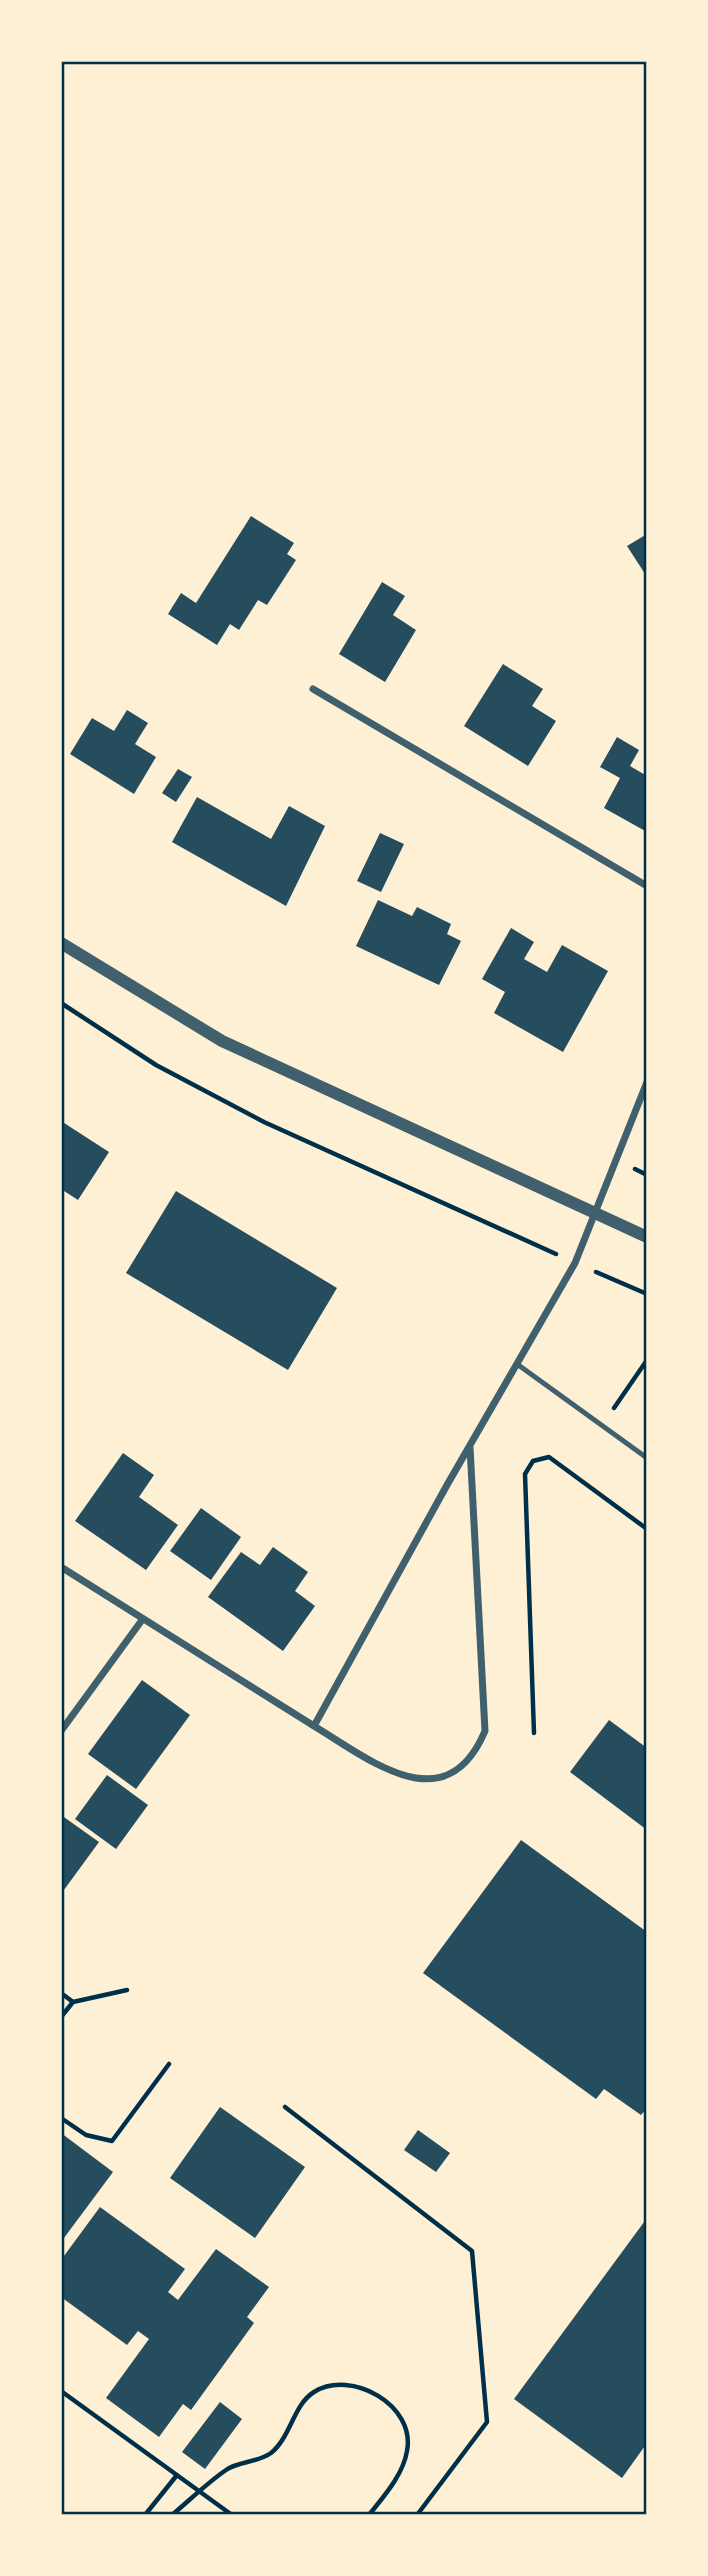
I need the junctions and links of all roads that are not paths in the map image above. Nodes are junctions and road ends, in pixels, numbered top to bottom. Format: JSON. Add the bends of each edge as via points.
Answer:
{"nodes":[{"id":1,"x":313,"y":689,"type":"dead end"},
{"id":2,"x":647,"y":886,"type":"edge"},
{"id":3,"x":61,"y":943,"type":"edge"},
{"id":4,"x":647,"y":1082,"type":"edge"},
{"id":5,"x":595,"y":1213,"type":"junction"},
{"id":6,"x":647,"y":1237,"type":"edge"},
{"id":7,"x":517,"y":1364,"type":"junction"},
{"id":8,"x":470,"y":1444,"type":"junction"},
{"id":9,"x":647,"y":1458,"type":"edge"},
{"id":10,"x":61,"y":1567,"type":"edge"},
{"id":11,"x":142,"y":1620,"type":"junction"},
{"id":12,"x":314,"y":1726,"type":"junction"},
{"id":13,"x":61,"y":1731,"type":"edge"}],
"edges":[{"from":1,"to":2,"type":"street"},
{"from":3,"to":5,"type":"street","via":[[222,1041]]},
{"from":4,"to":5,"type":"street"},
{"from":5,"to":6,"type":"street"},
{"from":5,"to":7,"type":"street","via":[[575,1263]]},
{"from":7,"to":8,"type":"street"},
{"from":7,"to":9,"type":"lane"},
{"from":8,"to":12,"type":"street"},
{"from":8,"to":12,"type":"street","via":[[485,1731],[476,1753],[456,1771],[427,1781],[405,1778]]},
{"from":10,"to":11,"type":"street"},
{"from":11,"to":12,"type":"street"},
{"from":11,"to":13,"type":"street"}]}
